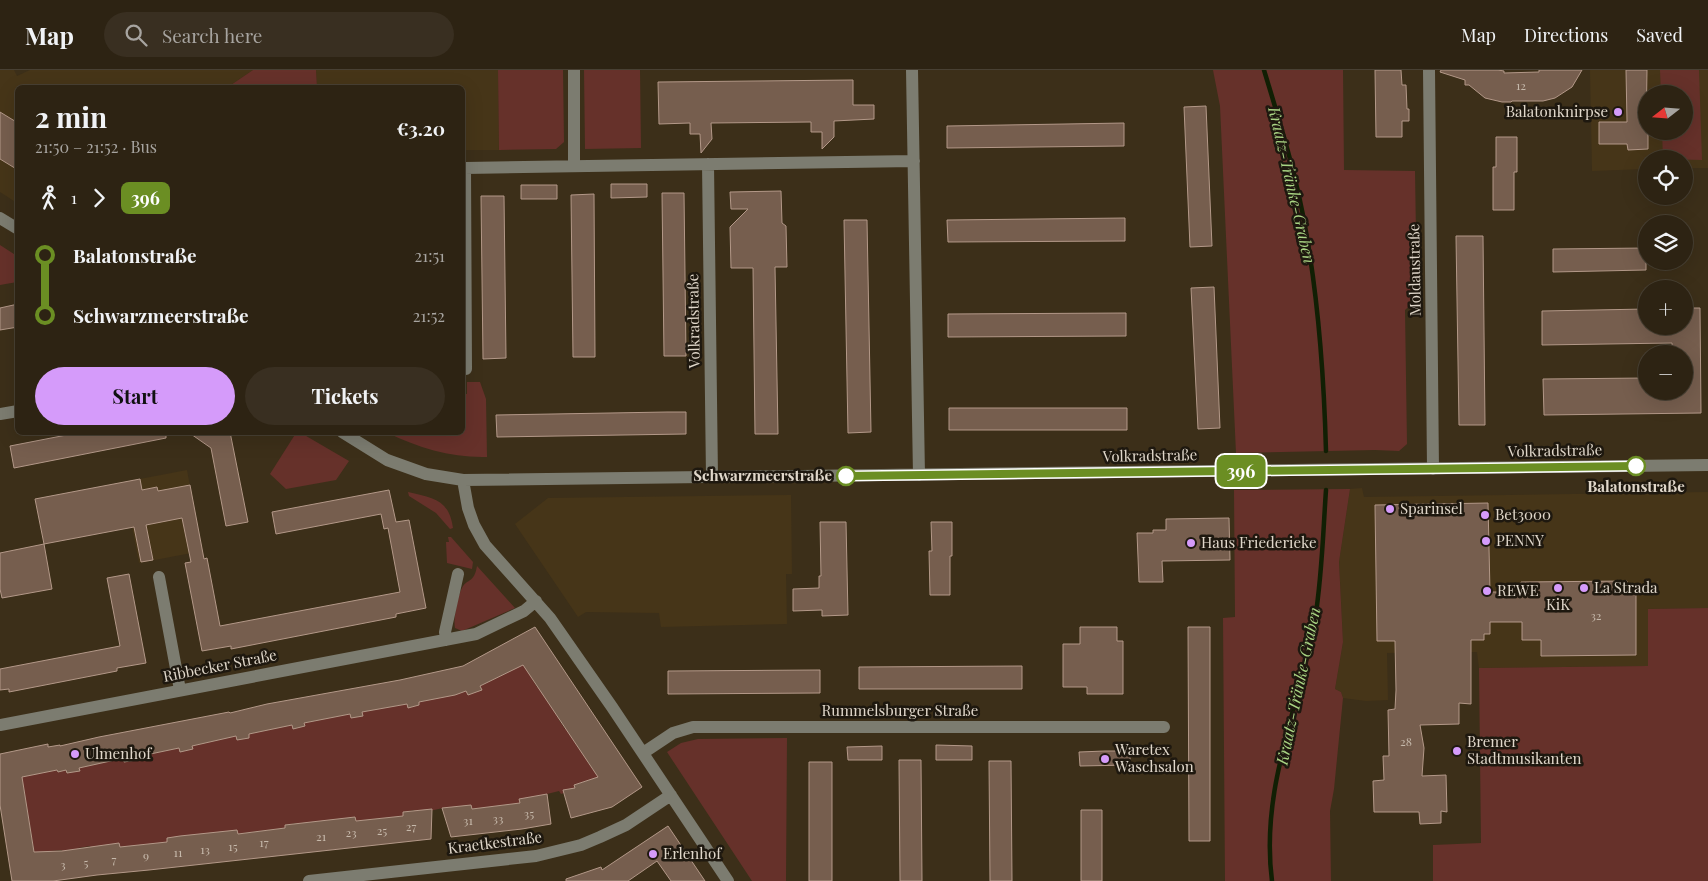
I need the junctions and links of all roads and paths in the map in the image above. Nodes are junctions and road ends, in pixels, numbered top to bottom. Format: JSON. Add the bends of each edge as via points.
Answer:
{"nodes":[{"id":1,"x":574,"y":70,"type":"edge"},
{"id":2,"x":912,"y":70,"type":"edge"},
{"id":3,"x":1429,"y":70,"type":"edge"},
{"id":4,"x":914,"y":161,"type":"junction"},
{"id":5,"x":708,"y":164,"type":"junction"},
{"id":6,"x":574,"y":166,"type":"junction"},
{"id":7,"x":465,"y":168,"type":"edge"},
{"id":8,"x":0,"y":218,"type":"edge"},
{"id":9,"x":15,"y":227,"type":"edge"},
{"id":10,"x":15,"y":412,"type":"edge"},
{"id":11,"x":0,"y":414,"type":"edge"},
{"id":12,"x":347,"y":435,"type":"edge"},
{"id":13,"x":1708,"y":465,"type":"edge"},
{"id":14,"x":1433,"y":469,"type":"junction"},
{"id":15,"x":918,"y":475,"type":"junction"},
{"id":16,"x":712,"y":477,"type":"junction"},
{"id":17,"x":463,"y":480,"type":"junction"},
{"id":18,"x":458,"y":574,"type":"dead end"},
{"id":19,"x":159,"y":577,"type":"dead end"},
{"id":20,"x":536,"y":601,"type":"junction"},
{"id":21,"x":446,"y":640,"type":"junction"},
{"id":22,"x":180,"y":690,"type":"junction"},
{"id":23,"x":0,"y":725,"type":"edge"},
{"id":24,"x":1164,"y":727,"type":"dead end"},
{"id":25,"x":643,"y":753,"type":"junction"},
{"id":26,"x":671,"y":795,"type":"junction"},
{"id":27,"x":309,"y":881,"type":"edge"},
{"id":28,"x":728,"y":881,"type":"edge"}],
"edges":[{"from":1,"to":6,"type":"street"},
{"from":2,"to":4,"type":"street"},
{"from":3,"to":14,"type":"street","name":"Moldaustraße"},
{"from":4,"to":5,"type":"street"},
{"from":4,"to":15,"type":"street"},
{"from":5,"to":6,"type":"street"},
{"from":5,"to":16,"type":"street","name":"Volkradstraße"},
{"from":6,"to":7,"type":"street"},
{"from":8,"to":9,"type":"street"},
{"from":10,"to":11,"type":"street"},
{"from":12,"to":17,"type":"street","via":[[387,460],[426,474]]},
{"from":13,"to":14,"type":"street","name":"Volkradstraße"},
{"from":14,"to":15,"type":"street","name":"Volkradstraße"},
{"from":15,"to":16,"type":"street","name":"Volkradstraße"},
{"from":16,"to":17,"type":"street","name":"Volkradstraße"},
{"from":17,"to":20,"type":"street","via":[[471,517],[485,545]]},
{"from":18,"to":21,"type":"street"},
{"from":19,"to":22,"type":"street"},
{"from":20,"to":21,"type":"street","name":"Ribbecker Straße","via":[[524,612],[476,634]]},
{"from":20,"to":25,"type":"street"},
{"from":21,"to":22,"type":"street","name":"Ribbecker Straße"},
{"from":22,"to":23,"type":"street","name":"Ribbecker Straße"},
{"from":24,"to":25,"type":"street","name":"Rummelsburger Straße","via":[[693,727],[673,733]]},
{"from":25,"to":26,"type":"street"},
{"from":26,"to":27,"type":"street","name":"Kraetkestraße","via":[[626,825],[600,837],[536,856]]},
{"from":26,"to":28,"type":"street"}]}
